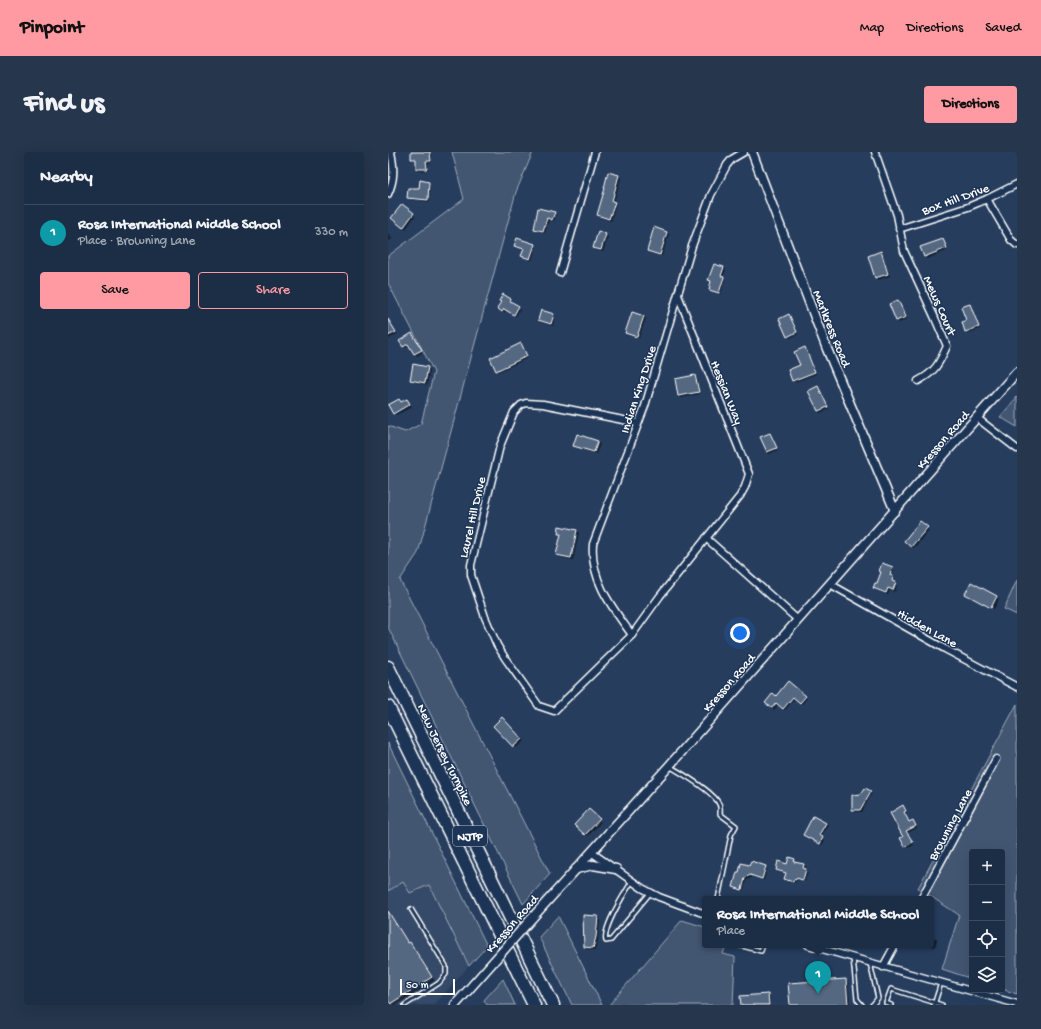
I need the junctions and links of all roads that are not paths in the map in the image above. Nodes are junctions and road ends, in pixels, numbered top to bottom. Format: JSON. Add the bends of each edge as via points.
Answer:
{"nodes":[{"id":1,"x":391,"y":152,"type":"edge"},
{"id":2,"x":595,"y":152,"type":"edge"},
{"id":3,"x":744,"y":152,"type":"edge"},
{"id":4,"x":752,"y":152,"type":"edge"},
{"id":5,"x":875,"y":152,"type":"edge"},
{"id":6,"x":1017,"y":184,"type":"edge"},
{"id":7,"x":388,"y":194,"type":"edge"},
{"id":8,"x":987,"y":199,"type":"junction"},
{"id":9,"x":899,"y":229,"type":"junction"},
{"id":10,"x":1017,"y":245,"type":"edge"},
{"id":11,"x":560,"y":273,"type":"dead end"},
{"id":12,"x":678,"y":295,"type":"junction"},
{"id":13,"x":1017,"y":372,"type":"edge"},
{"id":14,"x":918,"y":381,"type":"dead end"},
{"id":15,"x":977,"y":418,"type":"junction"},
{"id":16,"x":638,"y":423,"type":"junction"},
{"id":17,"x":1017,"y":449,"type":"edge"},
{"id":18,"x":740,"y":496,"type":"joint"},
{"id":19,"x":895,"y":512,"type":"junction"},
{"id":20,"x":706,"y":538,"type":"junction"},
{"id":21,"x":830,"y":584,"type":"junction"},
{"id":22,"x":798,"y":620,"type":"junction"},
{"id":23,"x":632,"y":635,"type":"junction"},
{"id":24,"x":388,"y":667,"type":"edge"},
{"id":25,"x":1017,"y":687,"type":"edge"},
{"id":26,"x":388,"y":707,"type":"edge"},
{"id":27,"x":996,"y":759,"type":"dead end"},
{"id":28,"x":669,"y":766,"type":"junction"},
{"id":29,"x":591,"y":852,"type":"junction"},
{"id":30,"x":575,"y":869,"type":"junction"},
{"id":31,"x":616,"y":869,"type":"junction"},
{"id":32,"x":632,"y":881,"type":"junction"},
{"id":33,"x":651,"y":892,"type":"junction"},
{"id":34,"x":719,"y":896,"type":"edge"},
{"id":35,"x":922,"y":896,"type":"edge"},
{"id":36,"x":410,"y":909,"type":"dead end"},
{"id":37,"x":702,"y":913,"type":"edge"},
{"id":38,"x":750,"y":948,"type":"edge"},
{"id":39,"x":762,"y":948,"type":"edge"},
{"id":40,"x":818,"y":948,"type":"edge"},
{"id":41,"x":893,"y":948,"type":"edge"},
{"id":42,"x":853,"y":958,"type":"junction"},
{"id":43,"x":870,"y":963,"type":"junction"},
{"id":44,"x":883,"y":967,"type":"junction"},
{"id":45,"x":941,"y":983,"type":"junction"},
{"id":46,"x":934,"y":1004,"type":"edge"},
{"id":47,"x":1017,"y":1004,"type":"edge"},
{"id":48,"x":405,"y":1005,"type":"edge"},
{"id":49,"x":455,"y":1005,"type":"edge"},
{"id":50,"x":534,"y":1005,"type":"edge"},
{"id":51,"x":553,"y":1005,"type":"edge"},
{"id":52,"x":862,"y":1005,"type":"edge"},
{"id":53,"x":872,"y":1005,"type":"edge"},
{"id":54,"x":891,"y":1005,"type":"edge"},
{"id":55,"x":942,"y":1005,"type":"edge"}],
"edges":[{"from":1,"to":7,"type":"street","via":[[394,169]]},
{"from":2,"to":11,"type":"street"},
{"from":3,"to":12,"type":"street","name":"Indian King Drive","via":[[727,165],[711,195],[692,246]]},
{"from":4,"to":19,"type":"street","name":"Marlkress Road","via":[[828,349]]},
{"from":5,"to":9,"type":"street","via":[[897,215]]},
{"from":6,"to":8,"type":"street","name":"Box Hill Drive"},
{"from":8,"to":9,"type":"street","name":"Box Hill Drive"},
{"from":8,"to":10,"type":"street","via":[[1011,240]]},
{"from":9,"to":14,"type":"street","name":"Mews Court","via":[[904,251],[947,346],[930,374]]},
{"from":12,"to":16,"type":"street","name":"Indian King Drive"},
{"from":12,"to":18,"type":"street","name":"Hessian Way","via":[[750,474]]},
{"from":13,"to":15,"type":"street","name":"Kresson Road"},
{"from":15,"to":17,"type":"street"},
{"from":15,"to":19,"type":"street","name":"Kresson Road"},
{"from":16,"to":23,"type":"street","name":"Indian King Drive","via":[[593,544],[592,555],[596,578],[603,593]]},
{"from":16,"to":23,"type":"street","name":"Laurel Hill Drive","via":[[543,404],[521,405],[514,412],[500,446],[471,565],[471,575],[497,645],[539,706],[554,711]]},
{"from":18,"to":20,"type":"street","name":"Laurel Hill Drive"},
{"from":19,"to":21,"type":"street","name":"Kresson Road"},
{"from":20,"to":22,"type":"street"},
{"from":20,"to":23,"type":"street","name":"Laurel Hill Drive"},
{"from":21,"to":22,"type":"street","name":"Kresson Road"},
{"from":21,"to":25,"type":"street","name":"Hidden Lane"},
{"from":22,"to":28,"type":"street","name":"Kresson Road"},
{"from":24,"to":51,"type":"highway","name":"New Jersey Turnpike","number":"NJTP"},
{"from":26,"to":50,"type":"highway","number":"NJTP"},
{"from":27,"to":35,"type":"street","name":"Browning Lane"},
{"from":28,"to":29,"type":"street","name":"Kresson Road"},
{"from":28,"to":34,"type":"lane","via":[[697,783],[716,799],[720,806],[720,814],[736,826],[731,835]]},
{"from":29,"to":30,"type":"street","name":"Kresson Road"},
{"from":29,"to":31,"type":"street"},
{"from":30,"to":31,"type":"street","via":[[593,865]]},
{"from":30,"to":49,"type":"street","name":"Kresson Road","bridge":true},
{"from":31,"to":32,"type":"street"},
{"from":32,"to":33,"type":"street"},
{"from":32,"to":33,"type":"lane","via":[[608,925],[606,941],[611,940]]},
{"from":33,"to":37,"type":"street"},
{"from":36,"to":48,"type":"lane","via":[[446,966],[446,974],[439,983]]},
{"from":38,"to":39,"type":"lane","via":[[761,951]]},
{"from":40,"to":42,"type":"street"},
{"from":41,"to":44,"type":"street"},
{"from":42,"to":43,"type":"street"},
{"from":42,"to":52,"type":"lane","via":[[857,999]]},
{"from":43,"to":44,"type":"street"},
{"from":43,"to":53,"type":"lane","via":[[878,998]]},
{"from":44,"to":45,"type":"street"},
{"from":45,"to":46,"type":"lane"},
{"from":45,"to":47,"type":"street"},
{"from":46,"to":54,"type":"lane","via":[[891,989],[886,1004]]},
{"from":46,"to":55,"type":"lane"}]}
